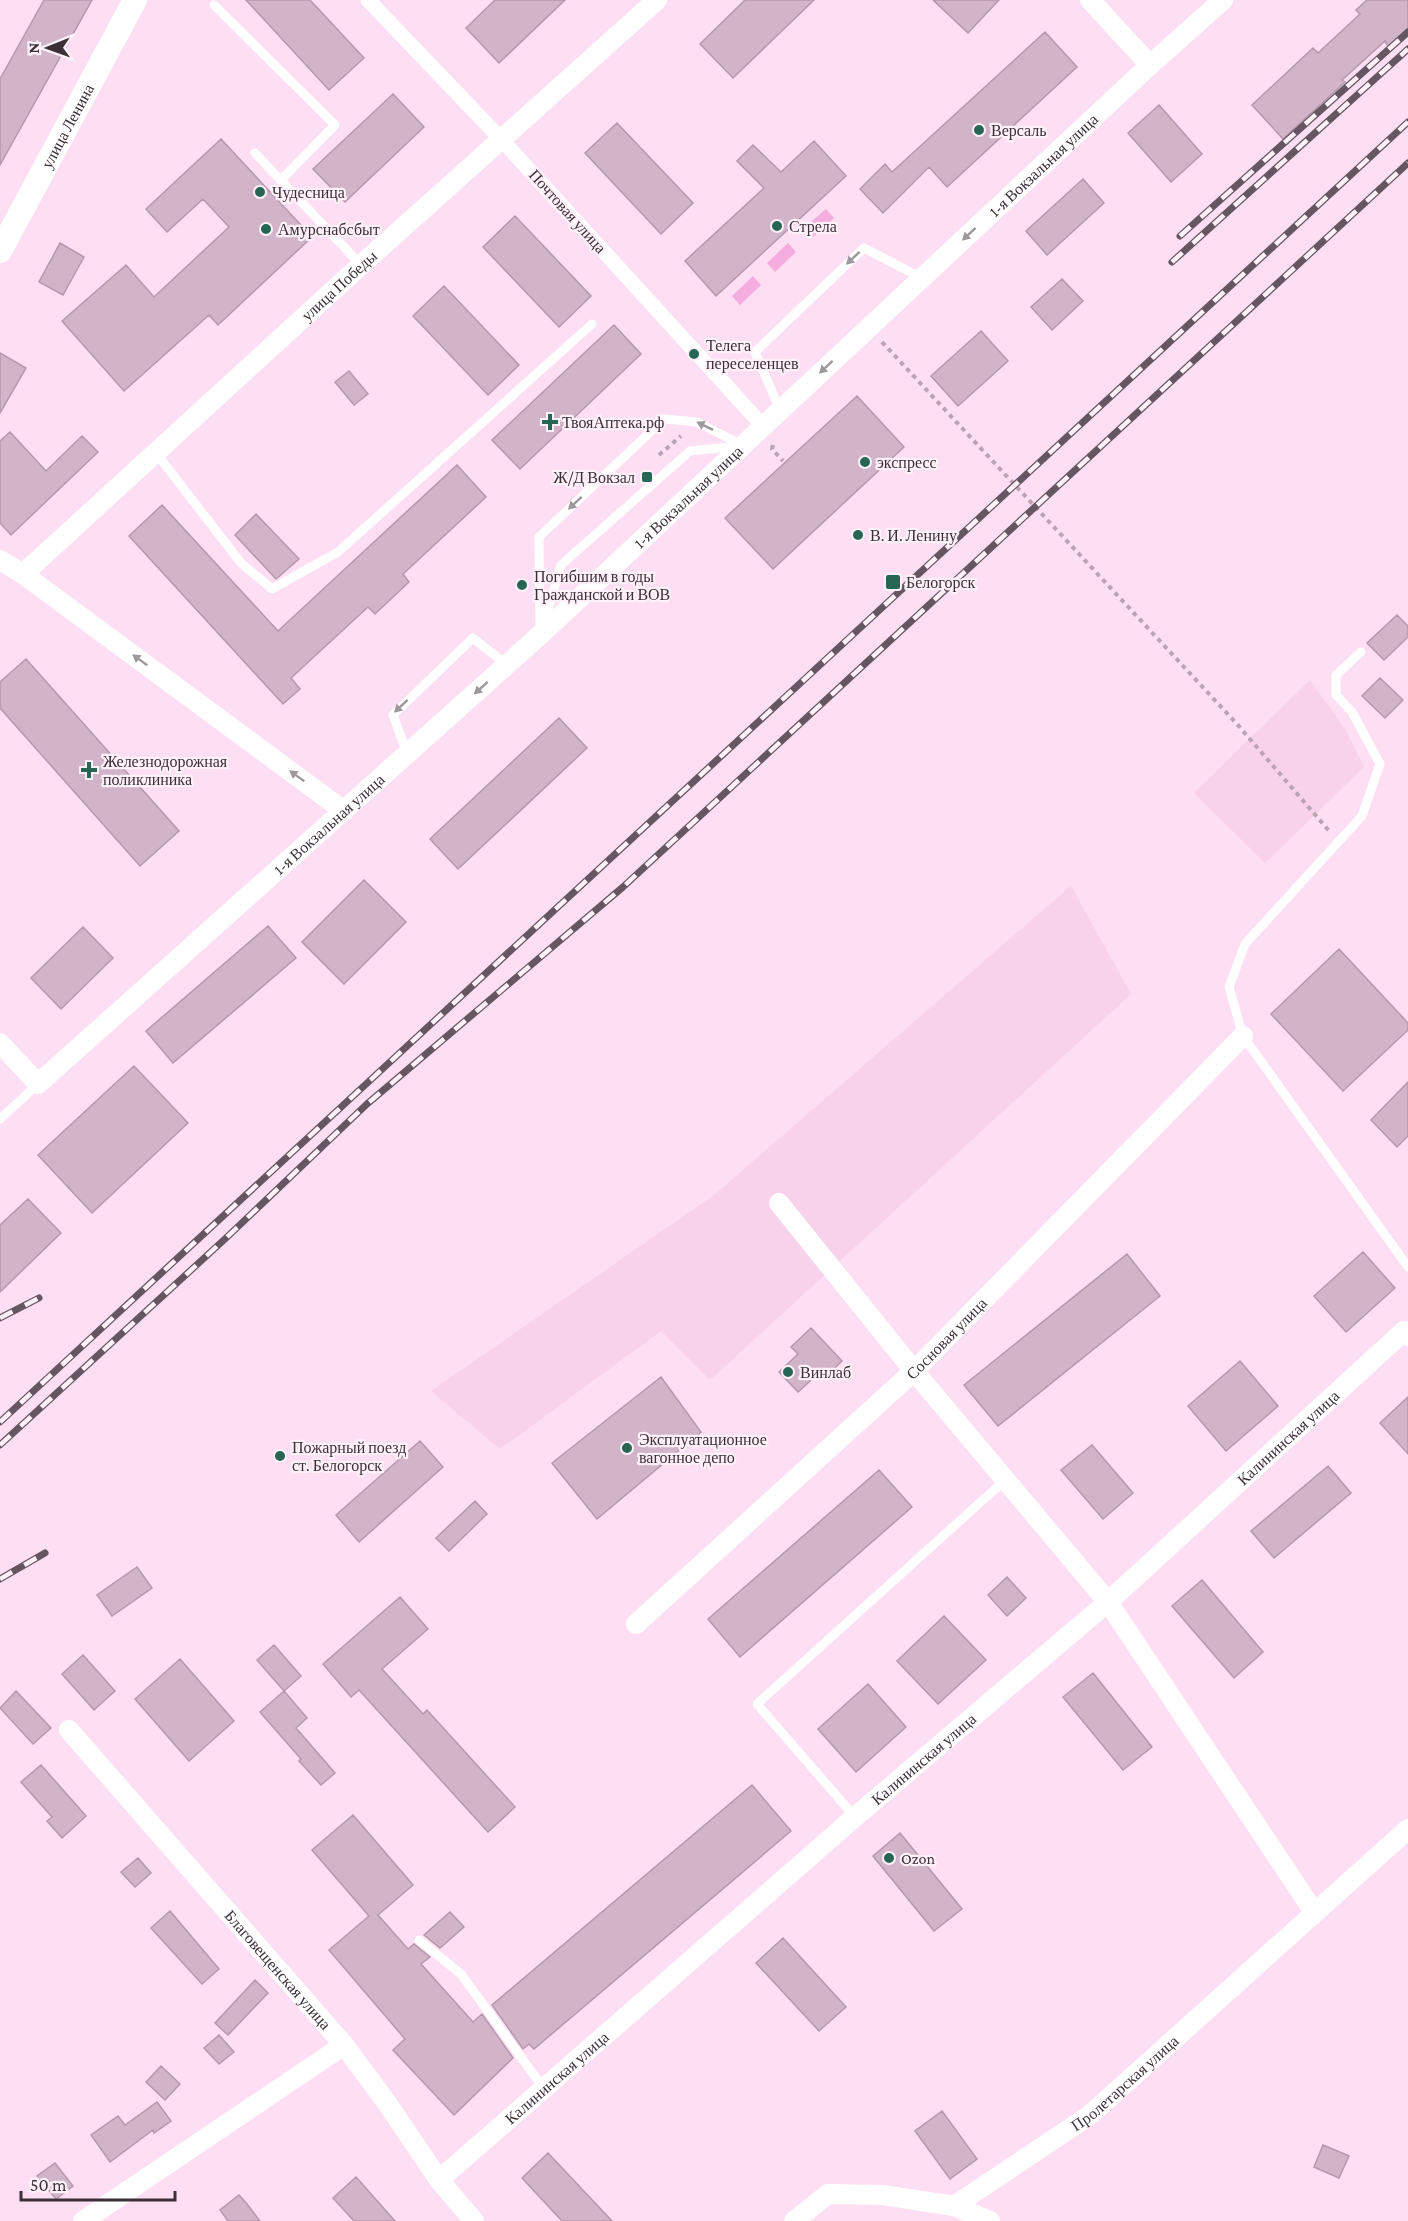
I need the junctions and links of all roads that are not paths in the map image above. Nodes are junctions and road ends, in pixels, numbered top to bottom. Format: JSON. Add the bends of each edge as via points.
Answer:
{"nodes":[{"id":1,"x":135,"y":0,"type":"edge"},
{"id":2,"x":369,"y":0,"type":"edge"},
{"id":3,"x":657,"y":0,"type":"edge"},
{"id":4,"x":1090,"y":0,"type":"edge"},
{"id":5,"x":1223,"y":0,"type":"edge"},
{"id":6,"x":214,"y":5,"type":"dead end"},
{"id":7,"x":1150,"y":65,"type":"junction"},
{"id":8,"x":502,"y":140,"type":"junction"},
{"id":9,"x":255,"y":153,"type":"dead end"},
{"id":10,"x":281,"y":180,"type":"junction"},
{"id":11,"x":0,"y":251,"type":"edge"},
{"id":12,"x":361,"y":265,"type":"junction"},
{"id":13,"x":922,"y":278,"type":"junction"},
{"id":14,"x":592,"y":324,"type":"dead end"},
{"id":15,"x":780,"y":410,"type":"junction"},
{"id":16,"x":763,"y":426,"type":"junction"},
{"id":17,"x":742,"y":446,"type":"junction"},
{"id":18,"x":156,"y":453,"type":"junction"},
{"id":19,"x":0,"y":560,"type":"edge"},
{"id":20,"x":23,"y":574,"type":"junction"},
{"id":21,"x":540,"y":635,"type":"junction"},
{"id":22,"x":1361,"y":652,"type":"dead end"},
{"id":23,"x":507,"y":664,"type":"junction"},
{"id":24,"x":408,"y":754,"type":"junction"},
{"id":25,"x":344,"y":811,"type":"junction"},
{"id":26,"x":1243,"y":1036,"type":"junction"},
{"id":27,"x":0,"y":1043,"type":"edge"},
{"id":28,"x":38,"y":1084,"type":"junction"},
{"id":29,"x":0,"y":1119,"type":"edge"},
{"id":30,"x":779,"y":1203,"type":"dead end"},
{"id":31,"x":1408,"y":1267,"type":"edge"},
{"id":32,"x":1407,"y":1330,"type":"edge"},
{"id":33,"x":914,"y":1371,"type":"junction"},
{"id":34,"x":1005,"y":1480,"type":"junction"},
{"id":35,"x":1108,"y":1602,"type":"junction"},
{"id":36,"x":636,"y":1624,"type":"dead end"},
{"id":37,"x":69,"y":1730,"type":"dead end"},
{"id":38,"x":855,"y":1817,"type":"junction"},
{"id":39,"x":1408,"y":1829,"type":"edge"},
{"id":40,"x":1314,"y":1912,"type":"junction"},
{"id":41,"x":419,"y":1941,"type":"dead end"},
{"id":42,"x":344,"y":2045,"type":"junction"},
{"id":43,"x":544,"y":2089,"type":"junction"},
{"id":44,"x":439,"y":2180,"type":"junction"},
{"id":45,"x":954,"y":2206,"type":"junction"},
{"id":46,"x":83,"y":2221,"type":"edge"},
{"id":47,"x":474,"y":2221,"type":"edge"},
{"id":48,"x":794,"y":2221,"type":"edge"},
{"id":49,"x":990,"y":2221,"type":"edge"}],
"edges":[{"from":1,"to":11,"type":"street","name":"улица Ленина"},
{"from":2,"to":8,"type":"street","name":"Почтовая улица"},
{"from":3,"to":8,"type":"street","name":"улица Победы"},
{"from":4,"to":7,"type":"street"},
{"from":5,"to":7,"type":"street","name":"1-я Вокзальная улица"},
{"from":6,"to":10,"type":"lane","via":[[335,125]]},
{"from":7,"to":13,"type":"street","name":"1-я Вокзальная улица","one_way":true},
{"from":8,"to":12,"type":"street","name":"улица Победы"},
{"from":8,"to":16,"type":"street","name":"Почтовая улица"},
{"from":9,"to":10,"type":"lane"},
{"from":10,"to":12,"type":"lane"},
{"from":12,"to":18,"type":"street","name":"улица Победы"},
{"from":13,"to":15,"type":"street","name":"1-я Вокзальная улица","one_way":true},
{"from":13,"to":15,"type":"lane","one_way":true,"via":[[864,248],[755,352]]},
{"from":14,"to":18,"type":"lane","via":[[338,552],[272,589],[241,563]]},
{"from":15,"to":16,"type":"street","name":"1-я Вокзальная улица"},
{"from":16,"to":17,"type":"street","name":"1-я Вокзальная улица"},
{"from":17,"to":21,"type":"street","name":"1-я Вокзальная улица"},
{"from":17,"to":21,"type":"lane","via":[[690,450],[561,564]]},
{"from":17,"to":21,"type":"lane","one_way":true,"via":[[697,422],[664,419],[539,537]]},
{"from":18,"to":20,"type":"street","name":"улица Победы"},
{"from":19,"to":20,"type":"street"},
{"from":25,"to":20,"type":"street","one_way":true},
{"from":21,"to":23,"type":"street","name":"1-я Вокзальная улица"},
{"from":22,"to":26,"type":"lane","via":[[1336,675],[1336,695],[1352,712],[1380,764],[1362,816],[1245,944],[1229,987]]},
{"from":23,"to":24,"type":"street","name":"1-я Вокзальная улица","one_way":true},
{"from":23,"to":24,"type":"lane","one_way":true,"via":[[473,638],[393,715]]},
{"from":24,"to":25,"type":"street","name":"1-я Вокзальная улица"},
{"from":25,"to":28,"type":"street","name":"1-я Вокзальная улица"},
{"from":26,"to":31,"type":"lane"},
{"from":26,"to":33,"type":"street","name":"Сосновая улица"},
{"from":27,"to":28,"type":"street"},
{"from":28,"to":29,"type":"lane"},
{"from":30,"to":33,"type":"street"},
{"from":32,"to":35,"type":"street","name":"Калининская улица"},
{"from":33,"to":34,"type":"street"},
{"from":33,"to":36,"type":"street","name":"Сосновая улица"},
{"from":34,"to":35,"type":"street"},
{"from":34,"to":38,"type":"lane","via":[[758,1704]]},
{"from":35,"to":38,"type":"street","name":"Калининская улица"},
{"from":35,"to":40,"type":"street"},
{"from":37,"to":42,"type":"street","name":"Благовещенская улица"},
{"from":38,"to":43,"type":"street","name":"Калининская улица"},
{"from":39,"to":40,"type":"street","name":"Пролетарская улица"},
{"from":40,"to":45,"type":"street","name":"Пролетарская улица","via":[[1090,2115]]},
{"from":41,"to":43,"type":"lane","via":[[461,1974]]},
{"from":42,"to":44,"type":"street","name":"Благовещенская улица"},
{"from":42,"to":46,"type":"street"},
{"from":43,"to":44,"type":"street","name":"Калининская улица"},
{"from":44,"to":47,"type":"street","name":"Благовещенская улица"},
{"from":45,"to":48,"type":"street","via":[[884,2195],[828,2194]]},
{"from":45,"to":49,"type":"street"}]}
